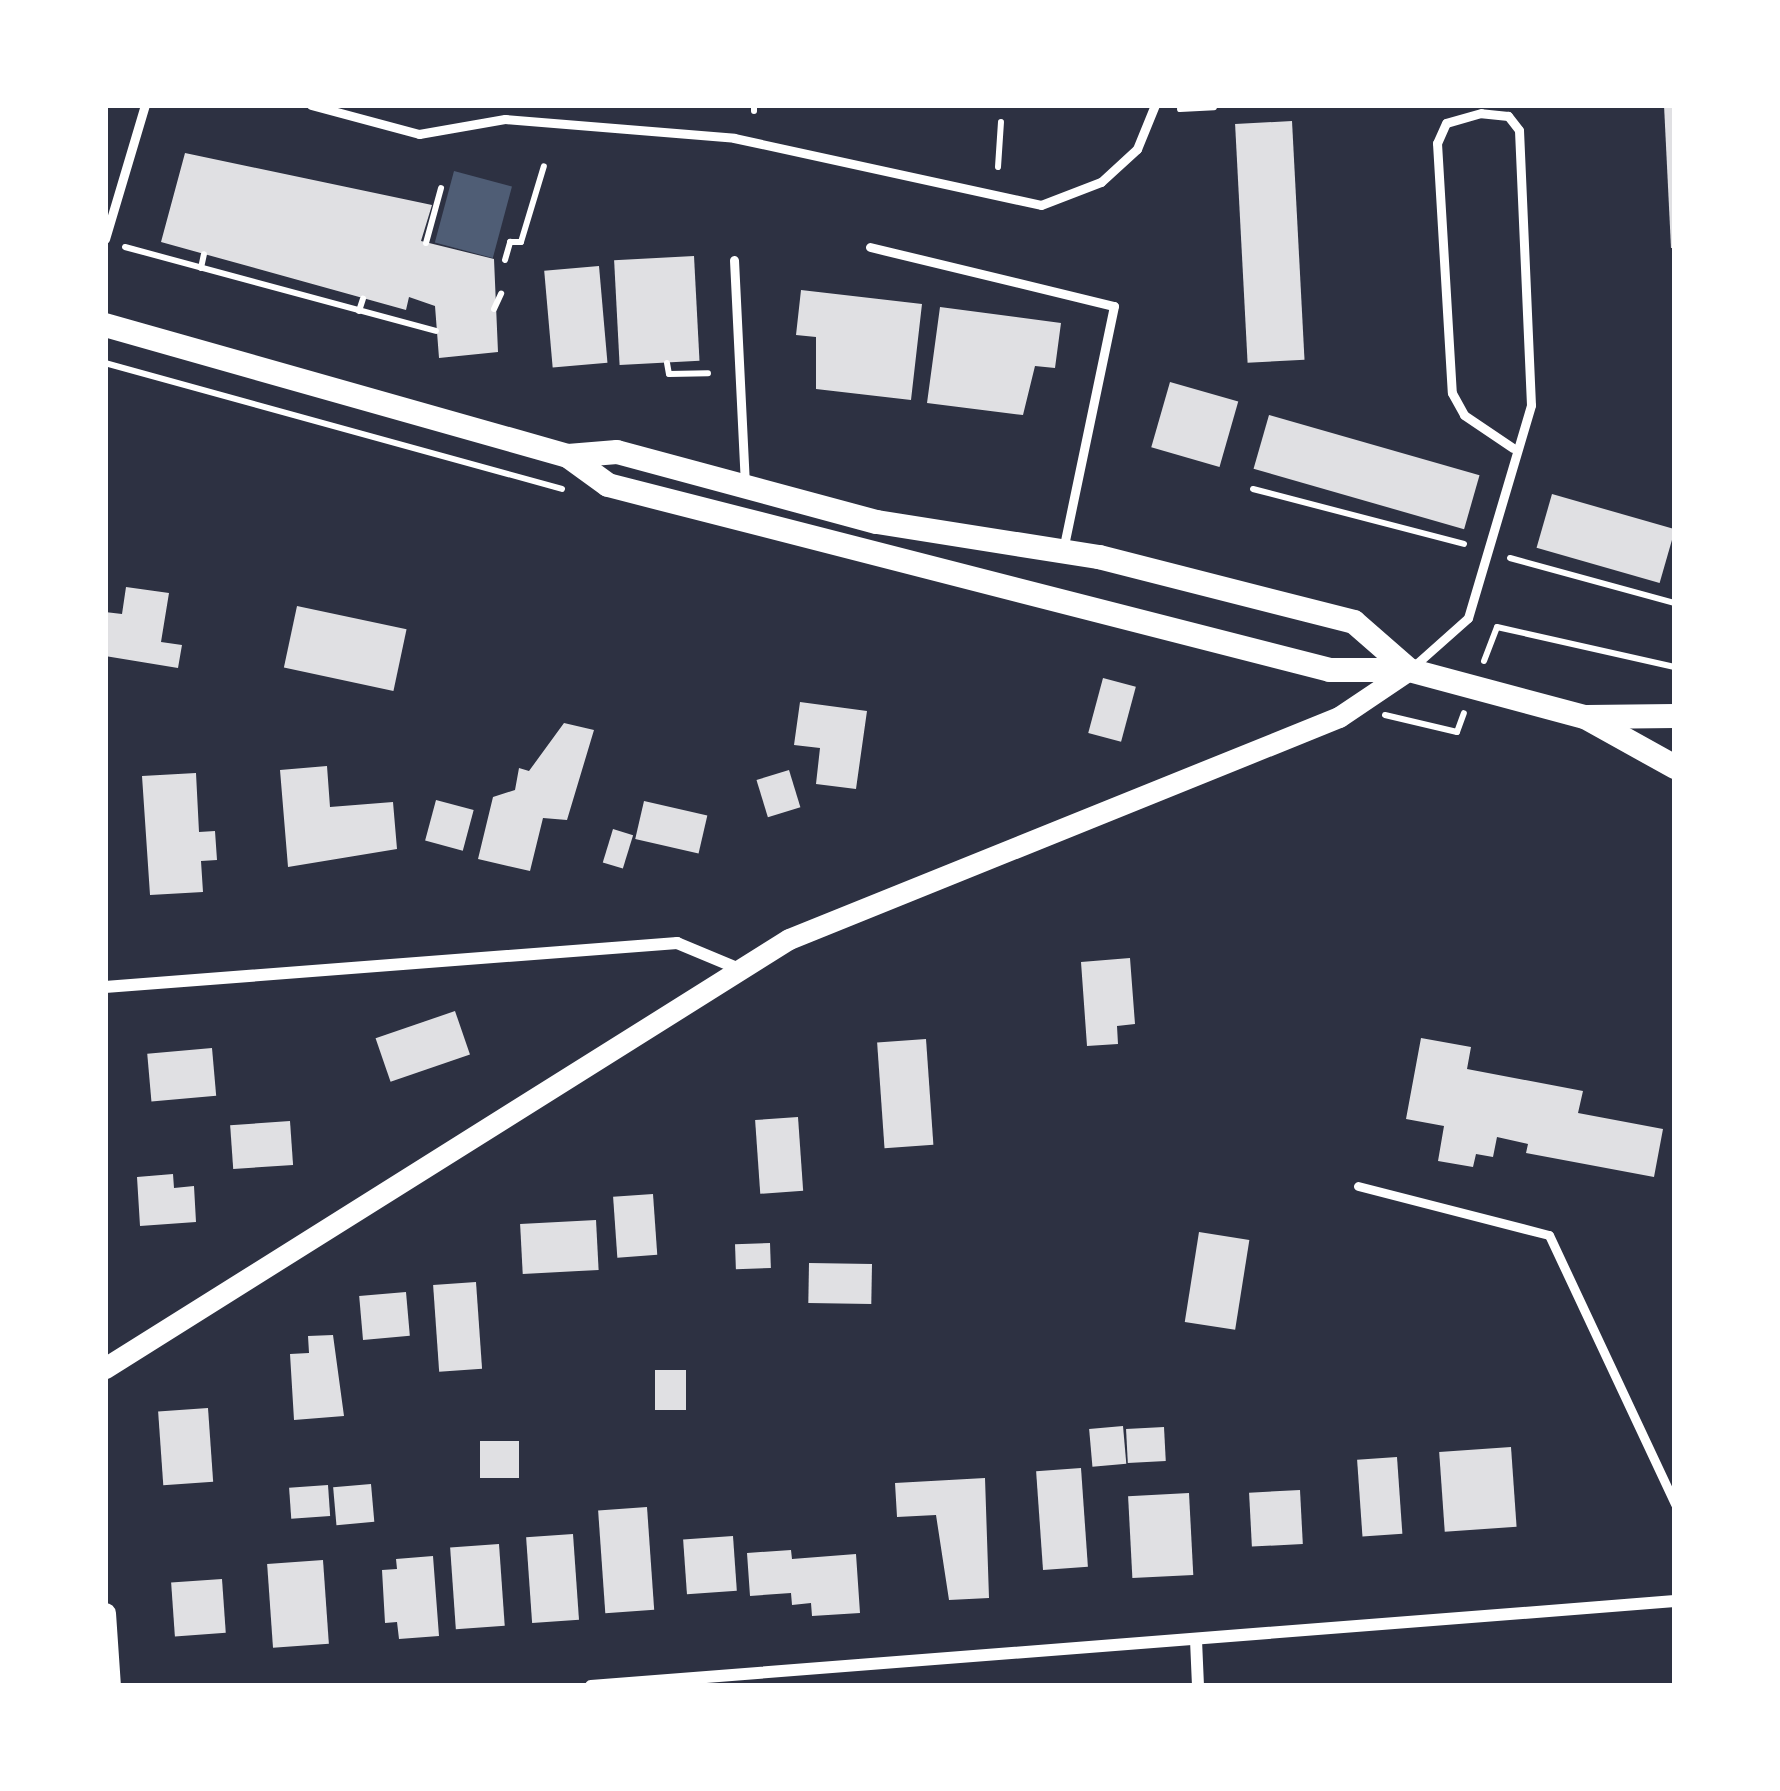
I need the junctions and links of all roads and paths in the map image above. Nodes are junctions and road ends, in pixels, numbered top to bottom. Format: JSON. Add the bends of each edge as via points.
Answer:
{"nodes":[{"id":1,"x":145,"y":105,"type":"edge"},
{"id":2,"x":310,"y":105,"type":"edge"},
{"id":3,"x":1155,"y":105,"type":"edge"},
{"id":4,"x":1214,"y":106,"type":"edge"},
{"id":5,"x":1481,"y":109,"type":"edge"},
{"id":6,"x":1180,"y":110,"type":"dead end"},
{"id":7,"x":1000,"y":122,"type":"dead end"},
{"id":8,"x":544,"y":166,"type":"dead end"},
{"id":9,"x":998,"y":167,"type":"dead end"},
{"id":10,"x":440,"y":188,"type":"dead end"},
{"id":11,"x":105,"y":239,"type":"edge"},
{"id":12,"x":426,"y":243,"type":"dead end"},
{"id":13,"x":870,"y":247,"type":"dead end"},
{"id":14,"x":125,"y":248,"type":"dead end"},
{"id":15,"x":203,"y":254,"type":"dead end"},
{"id":16,"x":505,"y":260,"type":"dead end"},
{"id":17,"x":734,"y":260,"type":"dead end"},
{"id":18,"x":201,"y":268,"type":"junction"},
{"id":19,"x":502,"y":294,"type":"dead end"},
{"id":20,"x":363,"y":299,"type":"dead end"},
{"id":21,"x":494,"y":309,"type":"dead end"},
{"id":22,"x":358,"y":311,"type":"junction"},
{"id":23,"x":105,"y":325,"type":"edge"},
{"id":24,"x":436,"y":331,"type":"dead end"},
{"id":25,"x":667,"y":363,"type":"dead end"},
{"id":26,"x":708,"y":373,"type":"dead end"},
{"id":27,"x":1513,"y":448,"type":"junction"},
{"id":28,"x":568,"y":456,"type":"junction"},
{"id":29,"x":745,"y":488,"type":"junction"},
{"id":30,"x":1253,"y":489,"type":"dead end"},
{"id":31,"x":1464,"y":544,"type":"dead end"},
{"id":32,"x":1063,"y":551,"type":"junction"},
{"id":33,"x":1510,"y":558,"type":"dead end"},
{"id":34,"x":1675,"y":603,"type":"edge"},
{"id":35,"x":1497,"y":628,"type":"dead end"},
{"id":36,"x":1675,"y":668,"type":"edge"},
{"id":37,"x":1409,"y":670,"type":"junction"},
{"id":38,"x":1675,"y":716,"type":"edge"},
{"id":39,"x":1585,"y":717,"type":"junction"},
{"id":40,"x":1412,"y":722,"type":"dead end"},
{"id":41,"x":1460,"y":725,"type":"dead end"},
{"id":42,"x":1675,"y":767,"type":"edge"},
{"id":43,"x":737,"y":968,"type":"junction"},
{"id":44,"x":105,"y":987,"type":"edge"},
{"id":45,"x":1358,"y":1186,"type":"dead end"},
{"id":46,"x":105,"y":1368,"type":"edge"},
{"id":47,"x":1675,"y":1504,"type":"edge"},
{"id":48,"x":1675,"y":1601,"type":"edge"},
{"id":49,"x":105,"y":1613,"type":"edge"},
{"id":50,"x":1196,"y":1640,"type":"junction"},
{"id":51,"x":110,"y":1686,"type":"edge"},
{"id":52,"x":591,"y":1686,"type":"edge"},
{"id":53,"x":1198,"y":1686,"type":"edge"}],
"edges":[{"from":1,"to":11,"type":"lane"},
{"from":2,"to":3,"type":"lane","via":[[419,134],[505,119],[734,138],[1041,205],[1101,182],[1137,149]]},
{"from":4,"to":6,"type":"path"},
{"from":5,"to":27,"type":"lane","via":[[1508,116],[1520,130],[1531,406]]},
{"from":5,"to":27,"type":"lane","via":[[1446,123],[1437,143],[1451,393],[1464,415]]},
{"from":7,"to":9,"type":"path"},
{"from":8,"to":16,"type":"path","via":[[521,242],[510,242]]},
{"from":10,"to":12,"type":"path"},
{"from":13,"to":32,"type":"lane","via":[[1114,306]]},
{"from":14,"to":18,"type":"path"},
{"from":15,"to":18,"type":"path"},
{"from":17,"to":29,"type":"lane"},
{"from":18,"to":22,"type":"path"},
{"from":19,"to":21,"type":"path"},
{"from":20,"to":22,"type":"path"},
{"from":22,"to":24,"type":"path"},
{"from":23,"to":28,"type":"main road"},
{"from":25,"to":26,"type":"path","via":[[669,374]]},
{"from":27,"to":37,"type":"lane","via":[[1468,618]]},
{"from":28,"to":29,"type":"main road","via":[[617,452]]},
{"from":28,"to":37,"type":"main road","via":[[608,485],[1330,670]]},
{"from":29,"to":32,"type":"main road","via":[[877,523]]},
{"from":30,"to":31,"type":"path"},
{"from":32,"to":37,"type":"main road","via":[[1354,622]]},
{"from":33,"to":34,"type":"path"},
{"from":35,"to":36,"type":"path"},
{"from":37,"to":39,"type":"main road"},
{"from":37,"to":43,"type":"street","via":[[1339,717],[789,939]]},
{"from":38,"to":39,"type":"main road"},
{"from":39,"to":42,"type":"main road"},
{"from":40,"to":41,"type":"path","via":[[1457,733]]},
{"from":43,"to":44,"type":"street","via":[[677,943]]},
{"from":43,"to":46,"type":"street"},
{"from":45,"to":47,"type":"lane","via":[[1549,1235]]},
{"from":48,"to":50,"type":"street"},
{"from":49,"to":51,"type":"street"},
{"from":50,"to":52,"type":"street"},
{"from":50,"to":53,"type":"street"}]}
